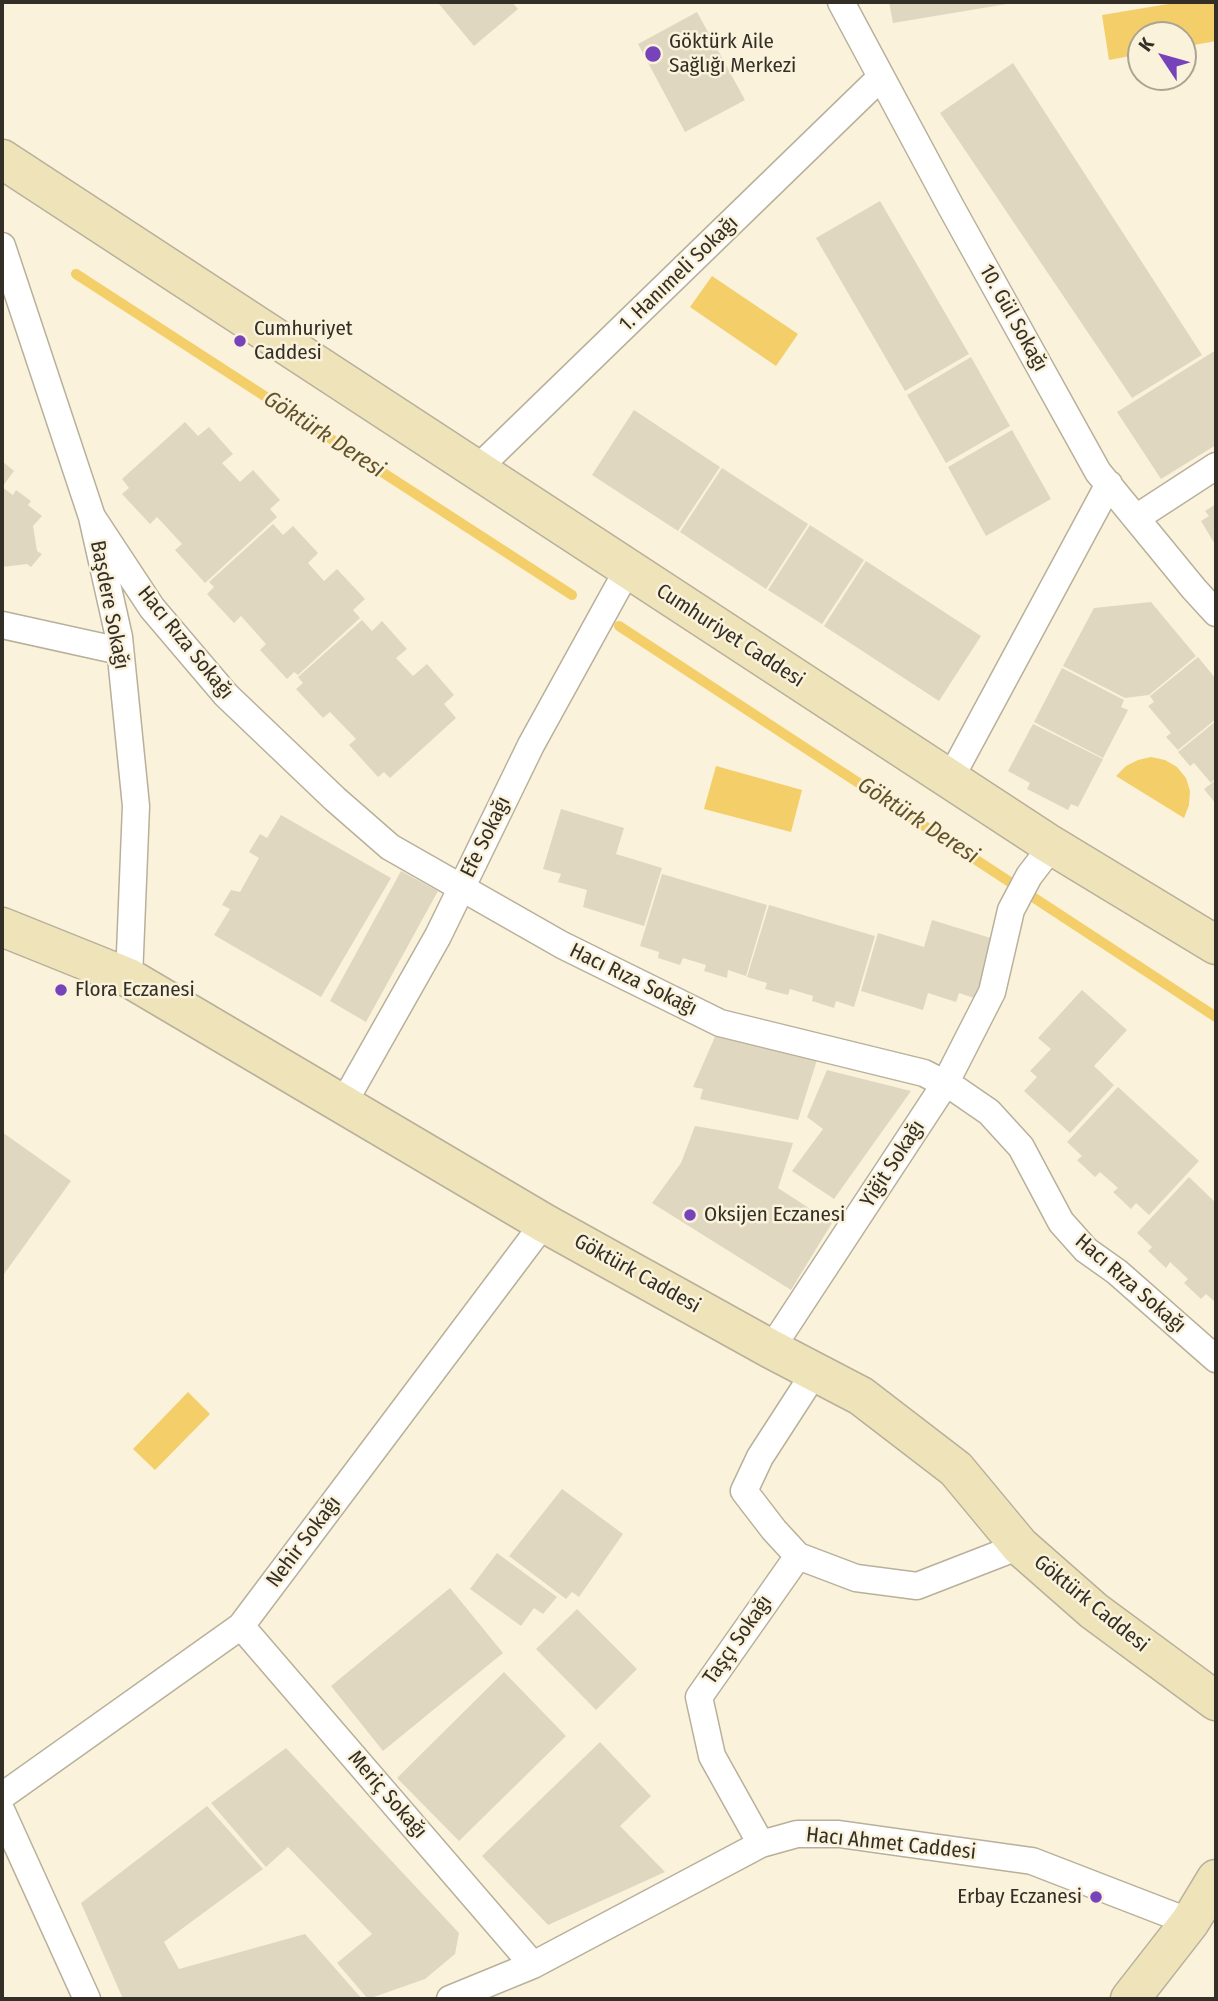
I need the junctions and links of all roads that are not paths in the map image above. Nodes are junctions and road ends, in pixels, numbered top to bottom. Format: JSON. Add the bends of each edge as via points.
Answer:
{"nodes":[{"id":1,"x":841,"y":2,"type":"edge"},
{"id":2,"x":881,"y":77,"type":"junction"},
{"id":3,"x":2,"y":159,"type":"edge"},
{"id":4,"x":2,"y":246,"type":"edge"},
{"id":5,"x":1216,"y":466,"type":"edge"},
{"id":6,"x":476,"y":470,"type":"junction"},
{"id":7,"x":1109,"y":484,"type":"junction"},
{"id":8,"x":92,"y":517,"type":"junction"},
{"id":9,"x":1136,"y":518,"type":"junction"},
{"id":10,"x":628,"y":569,"type":"junction"},
{"id":11,"x":1216,"y":613,"type":"edge"},
{"id":12,"x":2,"y":625,"type":"edge"},
{"id":13,"x":120,"y":651,"type":"junction"},
{"id":14,"x":950,"y":779,"type":"junction"},
{"id":15,"x":1052,"y":846,"type":"junction"},
{"id":16,"x":461,"y":889,"type":"junction"},
{"id":17,"x":2,"y":927,"type":"edge"},
{"id":18,"x":1216,"y":945,"type":"edge"},
{"id":19,"x":129,"y":978,"type":"junction"},
{"id":20,"x":945,"y":1084,"type":"junction"},
{"id":21,"x":343,"y":1104,"type":"junction"},
{"id":22,"x":544,"y":1223,"type":"junction"},
{"id":23,"x":771,"y":1349,"type":"junction"},
{"id":24,"x":1216,"y":1359,"type":"edge"},
{"id":25,"x":815,"y":1372,"type":"junction"},
{"id":26,"x":1020,"y":1546,"type":"junction"},
{"id":27,"x":798,"y":1556,"type":"junction"},
{"id":28,"x":241,"y":1626,"type":"junction"},
{"id":29,"x":1216,"y":1701,"type":"edge"},
{"id":30,"x":2,"y":1797,"type":"edge"},
{"id":31,"x":2,"y":1812,"type":"edge"},
{"id":32,"x":761,"y":1844,"type":"junction"},
{"id":33,"x":1216,"y":1879,"type":"edge"},
{"id":34,"x":1190,"y":1922,"type":"junction"},
{"id":35,"x":533,"y":1965,"type":"junction"},
{"id":36,"x":87,"y":1999,"type":"edge"},
{"id":37,"x":450,"y":1999,"type":"edge"},
{"id":38,"x":1130,"y":1999,"type":"edge"}],
"edges":[{"from":1,"to":2,"type":"street","name":"10. Gül Sokağı"},
{"from":2,"to":6,"type":"street","name":"1. Hanımeli Sokağı"},
{"from":2,"to":7,"type":"street","name":"10. Gül Sokağı","via":[[1098,472]]},
{"from":3,"to":6,"type":"main road","name":"Cumhuriyet Caddesi"},
{"from":4,"to":8,"type":"street","name":"Başdere Sokağı"},
{"from":5,"to":9,"type":"street"},
{"from":6,"to":10,"type":"main road","name":"Cumhuriyet Caddesi"},
{"from":7,"to":9,"type":"street","name":"10. Gül Sokağı"},
{"from":7,"to":14,"type":"street"},
{"from":8,"to":13,"type":"street","name":"Başdere Sokağı"},
{"from":8,"to":16,"type":"street","name":"Hacı Rıza Sokağı","via":[[152,608],[226,695],[390,847]]},
{"from":9,"to":11,"type":"street","name":"10. Gül Sokağı"},
{"from":10,"to":14,"type":"main road","name":"Cumhuriyet Caddesi"},
{"from":10,"to":16,"type":"street","name":"Efe Sokağı","via":[[531,745]]},
{"from":12,"to":13,"type":"street"},
{"from":13,"to":19,"type":"street","name":"Başdere Sokağı","via":[[136,806]]},
{"from":14,"to":15,"type":"main road","name":"Cumhuriyet Caddesi"},
{"from":15,"to":18,"type":"main road","name":"Cumhuriyet Caddesi"},
{"from":15,"to":20,"type":"street","name":"Yiğit Sokağı","via":[[1011,910],[992,992]]},
{"from":16,"to":20,"type":"street","name":"Hacı Rıza Sokağı","via":[[720,1023],[924,1073]]},
{"from":16,"to":21,"type":"street","name":"Efe Sokağı"},
{"from":17,"to":19,"type":"main road","name":"Göktürk Caddesi"},
{"from":19,"to":21,"type":"main road","name":"Göktürk Caddesi"},
{"from":20,"to":23,"type":"street","name":"Yiğit Sokağı"},
{"from":20,"to":24,"type":"street","name":"Hacı Rıza Sokağı","via":[[989,1112],[1021,1147],[1060,1222],[1086,1250]]},
{"from":21,"to":22,"type":"main road","name":"Göktürk Caddesi"},
{"from":22,"to":23,"type":"main road","name":"Göktürk Caddesi"},
{"from":22,"to":28,"type":"street","name":"Nehir Sokağı"},
{"from":23,"to":25,"type":"main road","name":"Göktürk Caddesi"},
{"from":25,"to":26,"type":"main road","name":"Göktürk Caddesi","via":[[861,1396],[956,1469]]},
{"from":25,"to":27,"type":"street","via":[[760,1457],[744,1491]]},
{"from":26,"to":27,"type":"street","via":[[917,1586],[856,1578]]},
{"from":26,"to":29,"type":"main road","name":"Göktürk Caddesi","via":[[1094,1611]]},
{"from":27,"to":32,"type":"street","name":"Taşçı Sokağı","via":[[699,1697],[712,1756]]},
{"from":28,"to":30,"type":"street","name":"Nehir Sokağı"},
{"from":28,"to":35,"type":"street","name":"Meriç Sokağı"},
{"from":31,"to":36,"type":"street"},
{"from":32,"to":34,"type":"street","name":"Hacı Ahmet Caddesi","via":[[797,1834],[839,1834],[1032,1861]]},
{"from":32,"to":35,"type":"street","name":"Hacı Ahmet Caddesi"},
{"from":33,"to":34,"type":"main road"},
{"from":34,"to":38,"type":"main road"},
{"from":35,"to":37,"type":"street","name":"Hacı Ahmet Caddesi"}]}
